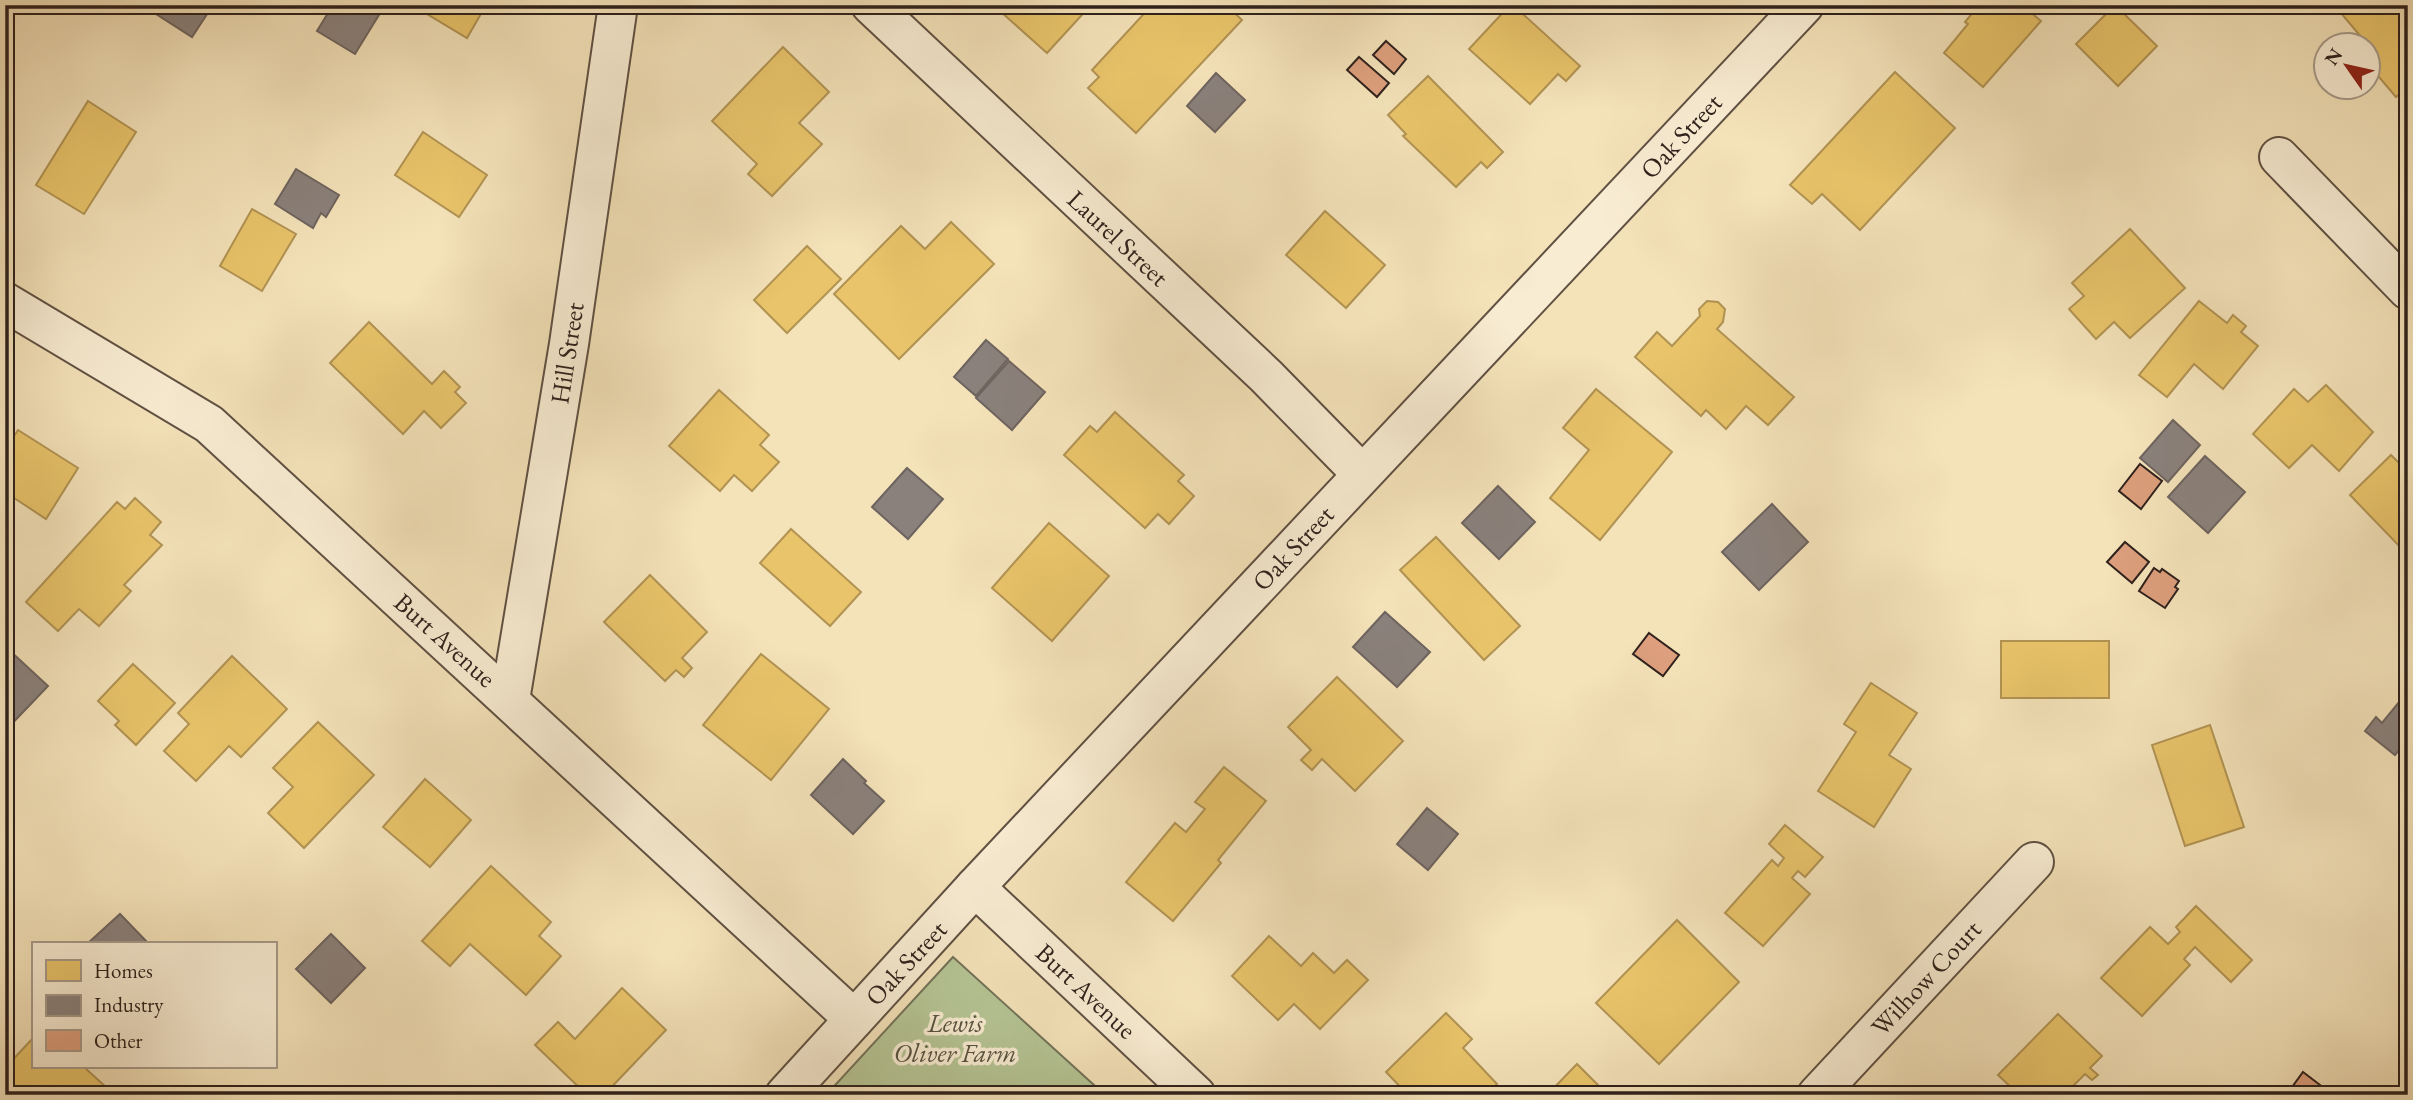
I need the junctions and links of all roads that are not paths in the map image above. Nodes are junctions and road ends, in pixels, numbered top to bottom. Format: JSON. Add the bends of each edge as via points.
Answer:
{"nodes":[{"id":1,"x":618,"y":5,"type":"edge"},
{"id":2,"x":871,"y":5,"type":"edge"},
{"id":3,"x":1804,"y":5,"type":"edge"},
{"id":4,"x":2279,"y":157,"type":"dead end"},
{"id":5,"x":2408,"y":290,"type":"edge"},
{"id":6,"x":5,"y":302,"type":"edge"},
{"id":7,"x":1362,"y":474,"type":"junction"},
{"id":8,"x":510,"y":700,"type":"junction"},
{"id":9,"x":2034,"y":862,"type":"dead end"},
{"id":10,"x":975,"y":887,"type":"junction"},
{"id":11,"x":854,"y":1019,"type":"junction"},
{"id":12,"x":785,"y":1095,"type":"edge"},
{"id":13,"x":1196,"y":1095,"type":"edge"},
{"id":14,"x":1817,"y":1095,"type":"edge"}],
"edges":[{"from":1,"to":8,"type":"street","name":"Hill Street","via":[[569,344]]},
{"from":2,"to":7,"type":"street","name":"Laurel Street","via":[[1265,376]]},
{"from":3,"to":7,"type":"street","name":"Oak Street"},
{"from":4,"to":5,"type":"street"},
{"from":6,"to":8,"type":"street","name":"Burt Avenue","via":[[209,424]]},
{"from":7,"to":10,"type":"street","name":"Oak Street"},
{"from":8,"to":11,"type":"street","name":"Burt Avenue"},
{"from":9,"to":14,"type":"street","name":"Wilhow Court"},
{"from":10,"to":11,"type":"street","name":"Oak Street"},
{"from":10,"to":13,"type":"street","name":"Burt Avenue"},
{"from":11,"to":12,"type":"street","name":"Oak Street"}]}
